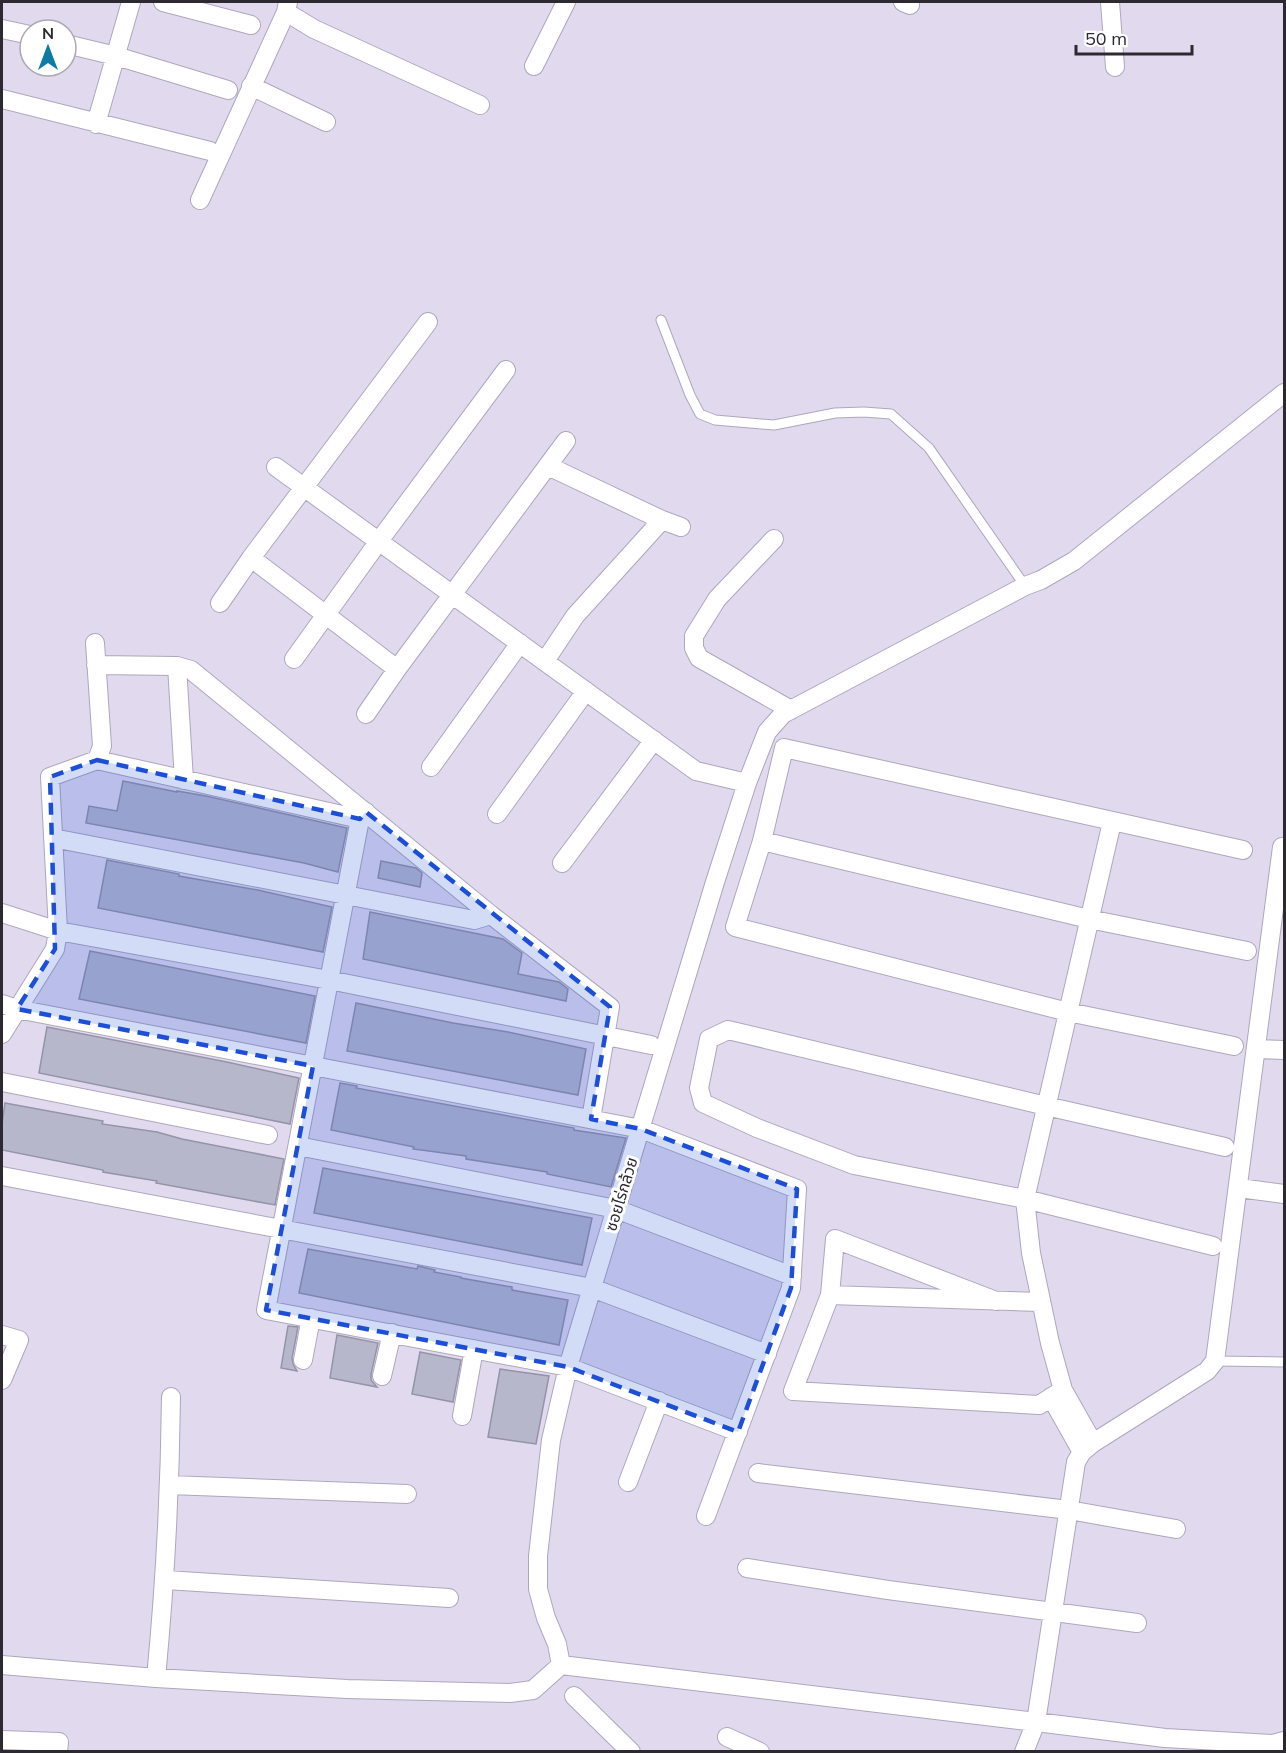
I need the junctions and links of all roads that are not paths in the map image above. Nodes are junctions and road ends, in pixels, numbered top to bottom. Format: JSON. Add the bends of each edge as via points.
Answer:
{"nodes":[{"id":1,"x":131,"y":2,"type":"edge"},
{"id":2,"x":162,"y":2,"type":"edge"},
{"id":3,"x":566,"y":2,"type":"edge"},
{"id":4,"x":1110,"y":2,"type":"edge"},
{"id":5,"x":287,"y":7,"type":"edge"},
{"id":6,"x":251,"y":25,"type":"dead end"},
{"id":7,"x":2,"y":28,"type":"edge"},
{"id":8,"x":18,"y":32,"type":"edge"},
{"id":9,"x":78,"y":47,"type":"edge"},
{"id":10,"x":116,"y":56,"type":"junction"},
{"id":11,"x":534,"y":66,"type":"dead end"},
{"id":12,"x":1115,"y":67,"type":"dead end"},
{"id":13,"x":251,"y":86,"type":"junction"},
{"id":14,"x":228,"y":90,"type":"dead end"},
{"id":15,"x":2,"y":99,"type":"edge"},
{"id":16,"x":480,"y":105,"type":"dead end"},
{"id":17,"x":326,"y":122,"type":"dead end"},
{"id":18,"x":96,"y":124,"type":"junction"},
{"id":19,"x":210,"y":151,"type":"dead end"},
{"id":20,"x":200,"y":200,"type":"dead end"},
{"id":21,"x":661,"y":320,"type":"dead end"},
{"id":22,"x":428,"y":322,"type":"dead end"},
{"id":23,"x":506,"y":370,"type":"dead end"},
{"id":24,"x":1284,"y":393,"type":"edge"},
{"id":25,"x":566,"y":441,"type":"dead end"},
{"id":26,"x":548,"y":466,"type":"junction"},
{"id":27,"x":276,"y":467,"type":"dead end"},
{"id":28,"x":305,"y":488,"type":"junction"},
{"id":29,"x":662,"y":520,"type":"junction"},
{"id":30,"x":681,"y":527,"type":"dead end"},
{"id":31,"x":774,"y":539,"type":"dead end"},
{"id":32,"x":379,"y":541,"type":"junction"},
{"id":33,"x":251,"y":558,"type":"junction"},
{"id":34,"x":1026,"y":586,"type":"junction"},
{"id":35,"x":452,"y":594,"type":"junction"},
{"id":36,"x":220,"y":603,"type":"dead end"},
{"id":37,"x":325,"y":615,"type":"junction"},
{"id":38,"x":95,"y":643,"type":"dead end"},
{"id":39,"x":520,"y":643,"type":"junction"},
{"id":40,"x":294,"y":659,"type":"dead end"},
{"id":41,"x":545,"y":662,"type":"junction"},
{"id":42,"x":96,"y":665,"type":"junction"},
{"id":43,"x":177,"y":666,"type":"junction"},
{"id":44,"x":397,"y":669,"type":"junction"},
{"id":45,"x":586,"y":692,"type":"junction"},
{"id":46,"x":791,"y":710,"type":"junction"},
{"id":47,"x":366,"y":714,"type":"dead end"},
{"id":48,"x":654,"y":740,"type":"junction"},
{"id":49,"x":97,"y":760,"type":"junction"},
{"id":50,"x":431,"y":767,"type":"dead end"},
{"id":51,"x":184,"y":780,"type":"junction"},
{"id":52,"x":747,"y":783,"type":"junction"},
{"id":53,"x":497,"y":814,"type":"dead end"},
{"id":54,"x":363,"y":816,"type":"junction"},
{"id":55,"x":1112,"y":822,"type":"junction"},
{"id":56,"x":53,"y":838,"type":"junction"},
{"id":57,"x":762,"y":841,"type":"junction"},
{"id":58,"x":1282,"y":848,"type":"dead end"},
{"id":59,"x":1243,"y":850,"type":"dead end"},
{"id":60,"x":562,"y":863,"type":"dead end"},
{"id":61,"x":345,"y":895,"type":"junction"},
{"id":62,"x":2,"y":913,"type":"edge"},
{"id":63,"x":491,"y":915,"type":"junction"},
{"id":64,"x":1089,"y":919,"type":"junction"},
{"id":65,"x":58,"y":931,"type":"junction"},
{"id":66,"x":1247,"y":951,"type":"dead end"},
{"id":67,"x":329,"y":981,"type":"junction"},
{"id":68,"x":9,"y":1007,"type":"edge"},
{"id":69,"x":1068,"y":1012,"type":"junction"},
{"id":70,"x":2,"y":1034,"type":"edge"},
{"id":71,"x":607,"y":1036,"type":"junction"},
{"id":72,"x":651,"y":1045,"type":"dead end"},
{"id":73,"x":1234,"y":1046,"type":"dead end"},
{"id":74,"x":1256,"y":1049,"type":"junction"},
{"id":75,"x":1284,"y":1050,"type":"edge"},
{"id":76,"x":313,"y":1066,"type":"junction"},
{"id":77,"x":2,"y":1082,"type":"edge"},
{"id":78,"x":1046,"y":1106,"type":"junction"},
{"id":79,"x":591,"y":1119,"type":"junction"},
{"id":80,"x":641,"y":1129,"type":"junction"},
{"id":81,"x":268,"y":1135,"type":"dead end"},
{"id":82,"x":298,"y":1146,"type":"junction"},
{"id":83,"x":1225,"y":1147,"type":"dead end"},
{"id":84,"x":2,"y":1176,"type":"edge"},
{"id":85,"x":1239,"y":1188,"type":"junction"},
{"id":86,"x":1284,"y":1194,"type":"edge"},
{"id":87,"x":1026,"y":1199,"type":"junction"},
{"id":88,"x":616,"y":1209,"type":"junction"},
{"id":89,"x":282,"y":1230,"type":"junction"},
{"id":90,"x":1213,"y":1246,"type":"dead end"},
{"id":91,"x":792,"y":1276,"type":"junction"},
{"id":92,"x":592,"y":1288,"type":"junction"},
{"id":93,"x":830,"y":1295,"type":"junction"},
{"id":94,"x":996,"y":1300,"type":"junction"},
{"id":95,"x":1040,"y":1302,"type":"junction"},
{"id":96,"x":311,"y":1318,"type":"junction"},
{"id":97,"x":392,"y":1333,"type":"junction"},
{"id":98,"x":2,"y":1335,"type":"edge"},
{"id":99,"x":474,"y":1349,"type":"junction"},
{"id":100,"x":767,"y":1354,"type":"junction"},
{"id":101,"x":303,"y":1360,"type":"dead end"},
{"id":102,"x":1215,"y":1361,"type":"junction"},
{"id":103,"x":1284,"y":1362,"type":"edge"},
{"id":104,"x":568,"y":1367,"type":"junction"},
{"id":105,"x":382,"y":1376,"type":"dead end"},
{"id":106,"x":2,"y":1380,"type":"edge"},
{"id":107,"x":1057,"y":1394,"type":"junction"},
{"id":108,"x":171,"y":1397,"type":"dead end"},
{"id":109,"x":659,"y":1401,"type":"junction"},
{"id":110,"x":462,"y":1416,"type":"dead end"},
{"id":111,"x":738,"y":1432,"type":"junction"},
{"id":112,"x":1087,"y":1447,"type":"junction"},
{"id":113,"x":758,"y":1473,"type":"dead end"},
{"id":114,"x":628,"y":1482,"type":"dead end"},
{"id":115,"x":170,"y":1485,"type":"junction"},
{"id":116,"x":407,"y":1494,"type":"dead end"},
{"id":117,"x":1069,"y":1510,"type":"junction"},
{"id":118,"x":706,"y":1516,"type":"dead end"},
{"id":119,"x":1176,"y":1529,"type":"dead end"},
{"id":120,"x":747,"y":1568,"type":"dead end"},
{"id":121,"x":166,"y":1580,"type":"junction"},
{"id":122,"x":449,"y":1598,"type":"dead end"},
{"id":123,"x":1052,"y":1612,"type":"junction"},
{"id":124,"x":1137,"y":1623,"type":"dead end"},
{"id":125,"x":2,"y":1665,"type":"edge"},
{"id":126,"x":561,"y":1665,"type":"junction"},
{"id":127,"x":156,"y":1678,"type":"junction"},
{"id":128,"x":574,"y":1696,"type":"dead end"},
{"id":129,"x":1036,"y":1722,"type":"junction"},
{"id":130,"x":727,"y":1737,"type":"dead end"},
{"id":131,"x":2,"y":1740,"type":"edge"},
{"id":132,"x":1284,"y":1741,"type":"edge"},
{"id":133,"x":58,"y":1752,"type":"edge"},
{"id":134,"x":631,"y":1752,"type":"edge"},
{"id":135,"x":760,"y":1752,"type":"edge"},
{"id":136,"x":1024,"y":1752,"type":"edge"}],
"edges":[{"from":1,"to":10,"type":"street"},
{"from":2,"to":6,"type":"street"},
{"from":3,"to":11,"type":"street"},
{"from":4,"to":12,"type":"street"},
{"from":5,"to":13,"type":"street"},
{"from":5,"to":16,"type":"street","via":[[314,29]]},
{"from":7,"to":8,"type":"street"},
{"from":9,"to":10,"type":"street"},
{"from":10,"to":14,"type":"street"},
{"from":10,"to":18,"type":"street"},
{"from":13,"to":17,"type":"street"},
{"from":13,"to":20,"type":"street"},
{"from":15,"to":18,"type":"street"},
{"from":18,"to":19,"type":"street"},
{"from":21,"to":34,"type":"lane","via":[[700,414],[715,420],[774,425],[835,413],[891,414],[929,448]]},
{"from":22,"to":28,"type":"street"},
{"from":23,"to":32,"type":"street"},
{"from":24,"to":34,"type":"street","via":[[1074,561]]},
{"from":25,"to":26,"type":"street"},
{"from":26,"to":29,"type":"street"},
{"from":26,"to":35,"type":"street"},
{"from":27,"to":28,"type":"street"},
{"from":28,"to":32,"type":"street"},
{"from":28,"to":33,"type":"street"},
{"from":29,"to":30,"type":"street"},
{"from":29,"to":41,"type":"street","via":[[575,616]]},
{"from":31,"to":46,"type":"street","via":[[717,599],[694,636],[694,648],[699,658]]},
{"from":32,"to":35,"type":"street"},
{"from":32,"to":37,"type":"street"},
{"from":33,"to":36,"type":"street"},
{"from":33,"to":37,"type":"street"},
{"from":34,"to":46,"type":"street"},
{"from":35,"to":39,"type":"street"},
{"from":35,"to":44,"type":"street"},
{"from":37,"to":40,"type":"street"},
{"from":37,"to":44,"type":"street"},
{"from":38,"to":42,"type":"street"},
{"from":39,"to":41,"type":"street"},
{"from":39,"to":50,"type":"street"},
{"from":41,"to":45,"type":"street"},
{"from":42,"to":43,"type":"street"},
{"from":42,"to":49,"type":"street","via":[[102,746]]},
{"from":43,"to":51,"type":"street"},
{"from":43,"to":54,"type":"street","via":[[191,670]]},
{"from":44,"to":47,"type":"street"},
{"from":45,"to":48,"type":"street"},
{"from":45,"to":53,"type":"street"},
{"from":46,"to":52,"type":"street","name":"ซอยไร่กล้วย","via":[[767,732]]},
{"from":48,"to":52,"type":"street","via":[[696,771]]},
{"from":48,"to":60,"type":"street"},
{"from":49,"to":51,"type":"street"},
{"from":49,"to":56,"type":"street","via":[[51,777]]},
{"from":51,"to":54,"type":"street"},
{"from":52,"to":80,"type":"street","name":"ซอยไร่กล้วย"},
{"from":54,"to":61,"type":"street"},
{"from":54,"to":63,"type":"street"},
{"from":55,"to":57,"type":"street","via":[[784,748]]},
{"from":55,"to":59,"type":"street"},
{"from":55,"to":64,"type":"street"},
{"from":56,"to":61,"type":"street"},
{"from":56,"to":65,"type":"street"},
{"from":57,"to":64,"type":"street"},
{"from":57,"to":69,"type":"street","via":[[735,927]]},
{"from":58,"to":74,"type":"street"},
{"from":61,"to":63,"type":"street","via":[[474,920]]},
{"from":61,"to":67,"type":"street"},
{"from":62,"to":65,"type":"street"},
{"from":63,"to":71,"type":"street","via":[[610,1007]]},
{"from":64,"to":66,"type":"street"},
{"from":64,"to":69,"type":"street"},
{"from":65,"to":67,"type":"street"},
{"from":65,"to":68,"type":"street","via":[[55,949]]},
{"from":67,"to":71,"type":"street"},
{"from":67,"to":76,"type":"street"},
{"from":68,"to":70,"type":"street"},
{"from":68,"to":76,"type":"street"},
{"from":69,"to":73,"type":"street"},
{"from":69,"to":78,"type":"street"},
{"from":71,"to":72,"type":"street"},
{"from":71,"to":79,"type":"street"},
{"from":74,"to":75,"type":"street"},
{"from":74,"to":85,"type":"street"},
{"from":76,"to":79,"type":"street"},
{"from":76,"to":82,"type":"street"},
{"from":77,"to":81,"type":"street"},
{"from":78,"to":83,"type":"street"},
{"from":78,"to":87,"type":"street"},
{"from":78,"to":87,"type":"street","via":[[728,1030],[709,1039],[699,1088],[703,1103],[854,1166]]},
{"from":79,"to":80,"type":"street"},
{"from":80,"to":88,"type":"street","name":"ซอยไร่กล้วย"},
{"from":80,"to":91,"type":"street","via":[[797,1189]]},
{"from":82,"to":88,"type":"street"},
{"from":82,"to":89,"type":"street"},
{"from":84,"to":89,"type":"street"},
{"from":85,"to":86,"type":"street"},
{"from":85,"to":102,"type":"street"},
{"from":87,"to":90,"type":"street"},
{"from":87,"to":95,"type":"street"},
{"from":88,"to":91,"type":"street"},
{"from":88,"to":92,"type":"street","name":"ซอยไร่กล้วย"},
{"from":89,"to":92,"type":"street"},
{"from":89,"to":96,"type":"street","via":[[266,1310]]},
{"from":91,"to":100,"type":"street"},
{"from":92,"to":100,"type":"street"},
{"from":92,"to":104,"type":"street","name":"ซอยไร่กล้วย"},
{"from":93,"to":94,"type":"street"},
{"from":93,"to":94,"type":"street","via":[[835,1239]]},
{"from":93,"to":107,"type":"street","via":[[793,1391],[1040,1405]]},
{"from":94,"to":95,"type":"street"},
{"from":95,"to":107,"type":"street"},
{"from":96,"to":97,"type":"street"},
{"from":96,"to":101,"type":"street"},
{"from":97,"to":99,"type":"street"},
{"from":97,"to":105,"type":"street"},
{"from":98,"to":106,"type":"street","via":[[19,1340]]},
{"from":99,"to":104,"type":"street"},
{"from":99,"to":110,"type":"street"},
{"from":100,"to":111,"type":"street"},
{"from":102,"to":103,"type":"lane"},
{"from":102,"to":112,"type":"street","via":[[1208,1371]]},
{"from":104,"to":109,"type":"street"},
{"from":104,"to":126,"type":"street","name":"ซอยไร่กล้วย","via":[[551,1440],[538,1556],[538,1589]]},
{"from":107,"to":112,"type":"street"},
{"from":108,"to":115,"type":"street"},
{"from":109,"to":111,"type":"street"},
{"from":109,"to":114,"type":"street"},
{"from":111,"to":118,"type":"street"},
{"from":112,"to":117,"type":"street","via":[[1076,1462]]},
{"from":113,"to":117,"type":"street"},
{"from":115,"to":116,"type":"street"},
{"from":115,"to":121,"type":"street"},
{"from":117,"to":119,"type":"street"},
{"from":117,"to":123,"type":"street"},
{"from":120,"to":123,"type":"street"},
{"from":121,"to":122,"type":"street"},
{"from":121,"to":127,"type":"street"},
{"from":123,"to":124,"type":"street"},
{"from":123,"to":129,"type":"street"},
{"from":125,"to":127,"type":"street"},
{"from":126,"to":127,"type":"street","via":[[533,1690],[510,1693]]},
{"from":126,"to":129,"type":"street"},
{"from":128,"to":134,"type":"street"},
{"from":129,"to":132,"type":"street","via":[[1165,1738],[1273,1744]]},
{"from":129,"to":136,"type":"street"},
{"from":130,"to":135,"type":"street"},
{"from":131,"to":133,"type":"street","via":[[59,1742]]}]}
